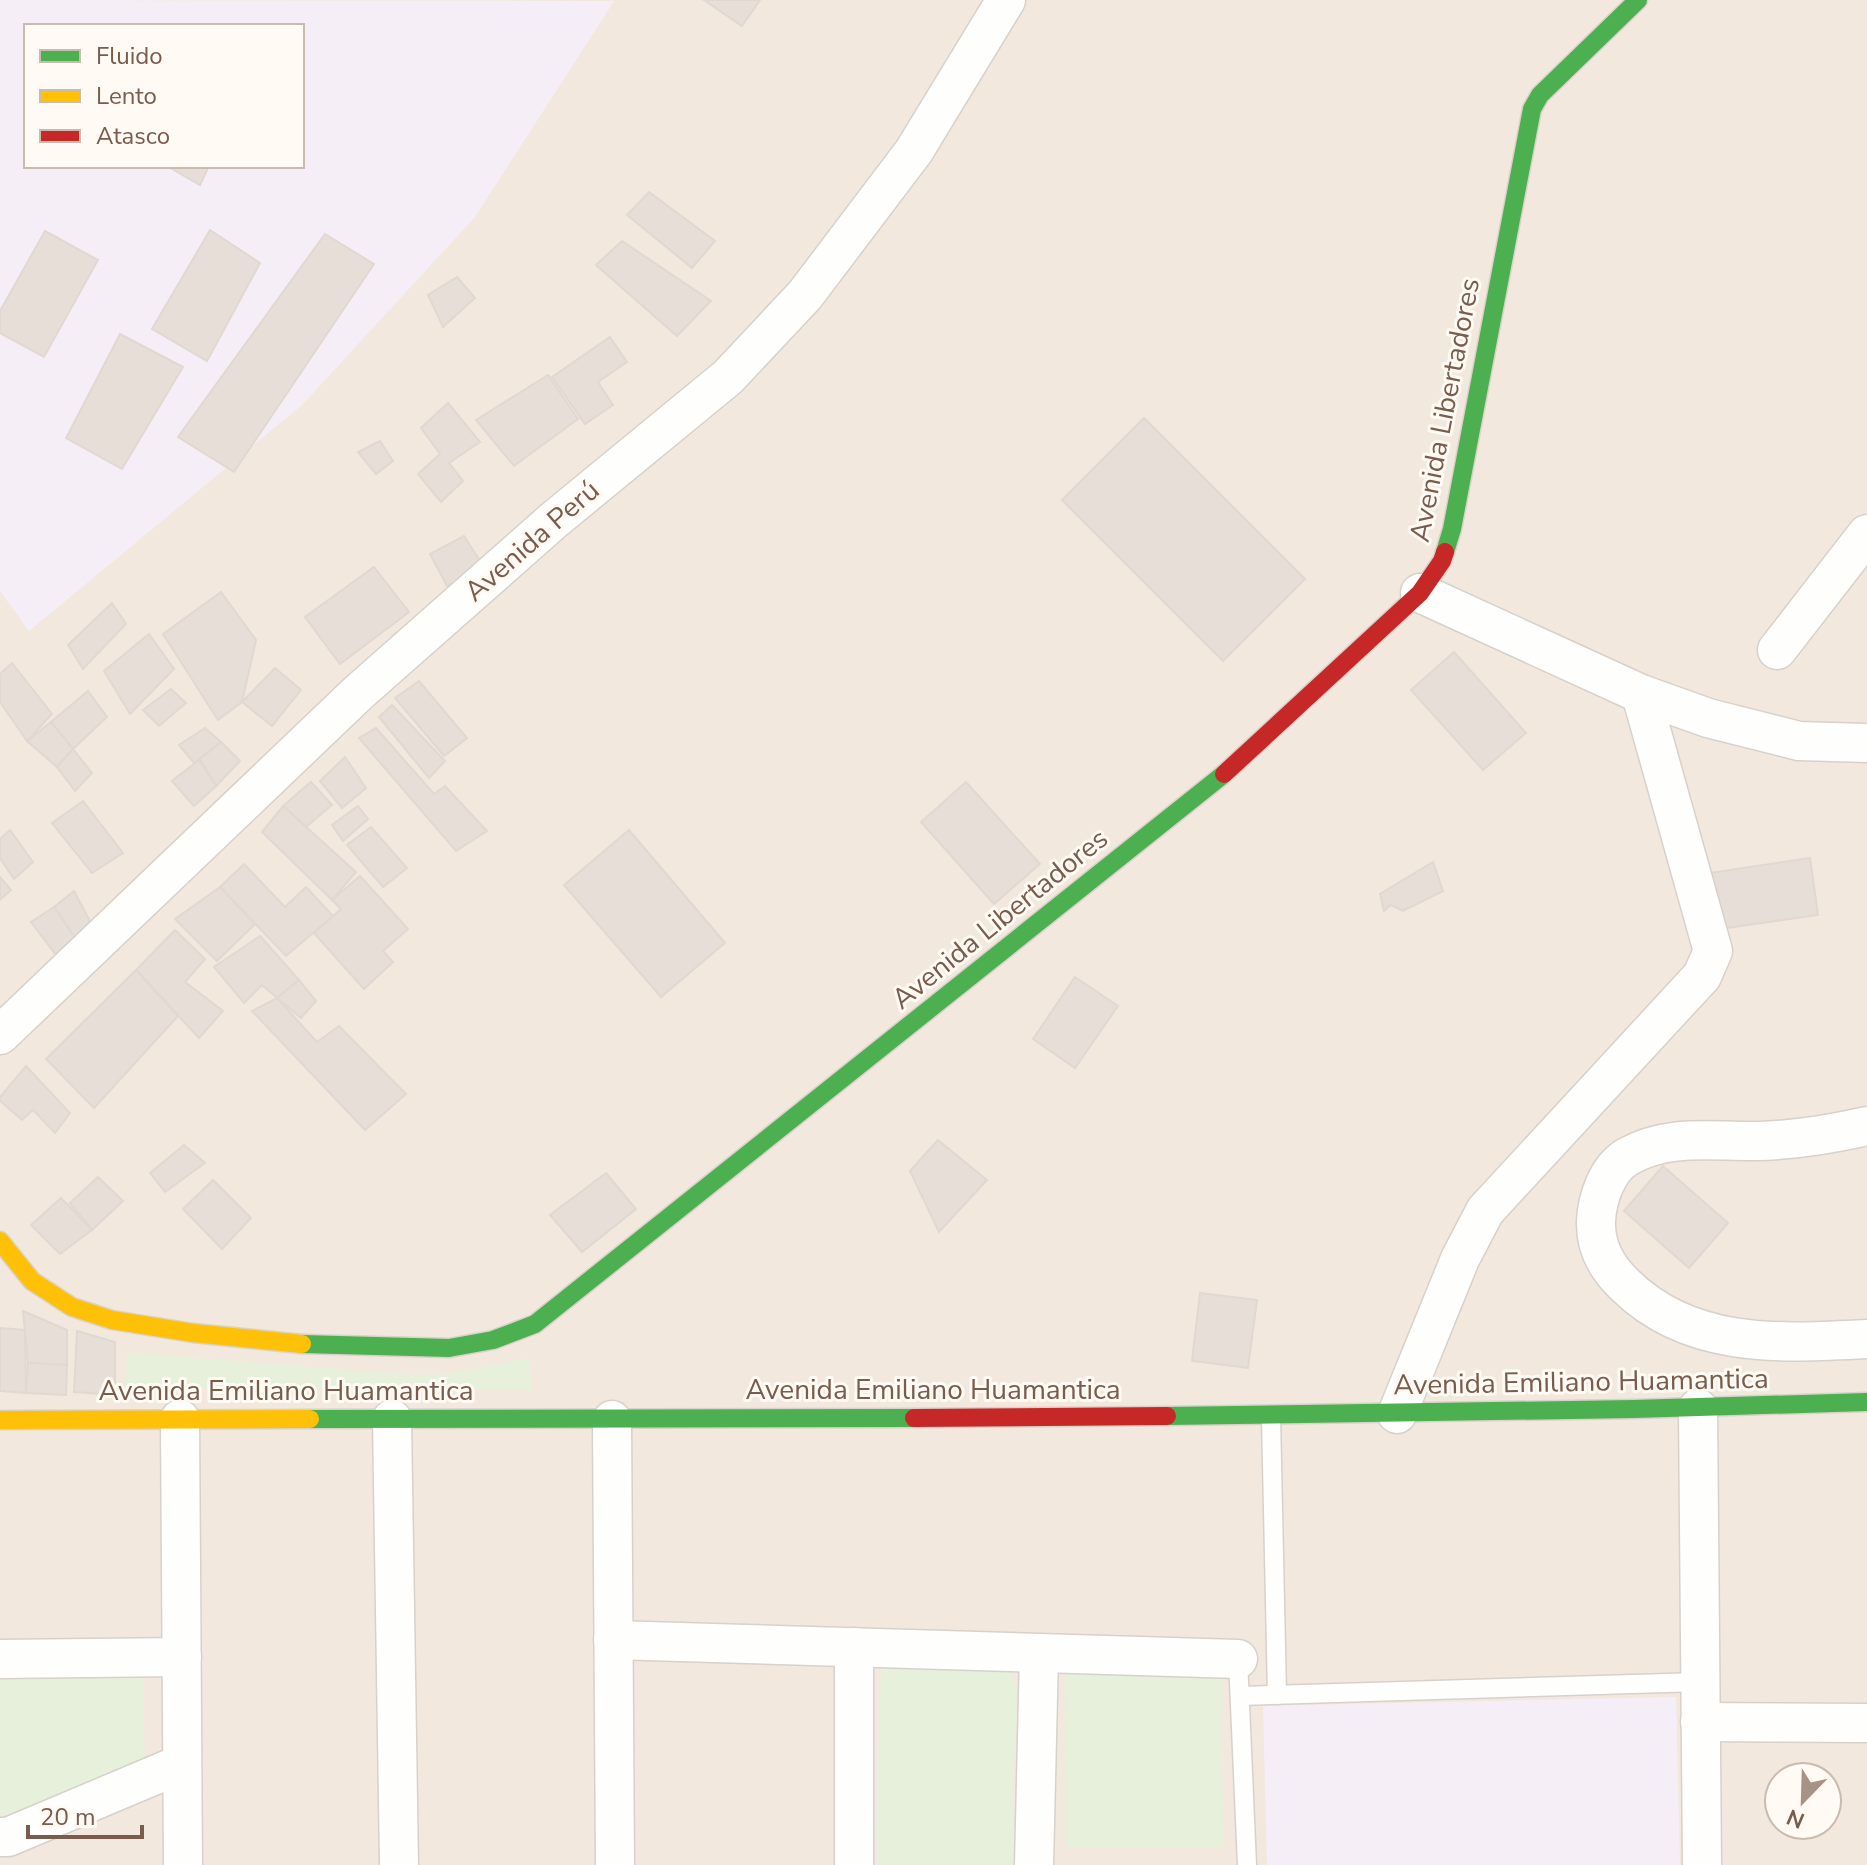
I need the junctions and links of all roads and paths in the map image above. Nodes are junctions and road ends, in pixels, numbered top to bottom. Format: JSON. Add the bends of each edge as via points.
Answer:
{"nodes":[{"id":1,"x":1006,"y":0,"type":"edge"},
{"id":2,"x":1638,"y":0,"type":"edge"},
{"id":3,"x":1867,"y":534,"type":"edge"},
{"id":4,"x":1420,"y":593,"type":"junction"},
{"id":5,"x":1777,"y":650,"type":"dead end"},
{"id":6,"x":1641,"y":694,"type":"junction"},
{"id":7,"x":1867,"y":743,"type":"edge"},
{"id":8,"x":0,"y":1035,"type":"edge"},
{"id":9,"x":1867,"y":1126,"type":"edge"},
{"id":10,"x":0,"y":1241,"type":"edge"},
{"id":11,"x":1867,"y":1339,"type":"edge"},
{"id":12,"x":1867,"y":1402,"type":"edge"},
{"id":13,"x":1698,"y":1408,"type":"junction"},
{"id":14,"x":1397,"y":1414,"type":"junction"},
{"id":15,"x":1271,"y":1416,"type":"junction"},
{"id":16,"x":180,"y":1419,"type":"junction"},
{"id":17,"x":392,"y":1419,"type":"junction"},
{"id":18,"x":0,"y":1420,"type":"edge"},
{"id":19,"x":612,"y":1420,"type":"junction"},
{"id":20,"x":613,"y":1640,"type":"junction"},
{"id":21,"x":854,"y":1647,"type":"junction"},
{"id":22,"x":1039,"y":1654,"type":"junction"},
{"id":23,"x":182,"y":1657,"type":"junction"},
{"id":24,"x":0,"y":1659,"type":"edge"},
{"id":25,"x":1239,"y":1678,"type":"junction"},
{"id":26,"x":1700,"y":1682,"type":"junction"},
{"id":27,"x":1277,"y":1695,"type":"junction"},
{"id":28,"x":1700,"y":1722,"type":"junction"},
{"id":29,"x":1867,"y":1723,"type":"edge"},
{"id":30,"x":181,"y":1764,"type":"junction"},
{"id":31,"x":0,"y":1837,"type":"edge"},
{"id":32,"x":183,"y":1865,"type":"edge"},
{"id":33,"x":399,"y":1865,"type":"edge"},
{"id":34,"x":615,"y":1865,"type":"edge"},
{"id":35,"x":854,"y":1865,"type":"edge"},
{"id":36,"x":1034,"y":1865,"type":"edge"},
{"id":37,"x":1247,"y":1865,"type":"edge"},
{"id":38,"x":1702,"y":1865,"type":"edge"}],
"edges":[{"from":1,"to":8,"type":"street","name":"Avenida Perú","via":[[914,151],[805,295],[728,377],[554,520],[358,693]]},
{"from":2,"to":4,"type":"street","name":"Avenida Libertadores","via":[[1540,95],[1532,109],[1452,529],[1442,561]]},
{"from":3,"to":5,"type":"street"},
{"from":4,"to":6,"type":"street"},
{"from":4,"to":10,"type":"street","name":"Avenida Libertadores","via":[[1223,775],[535,1324],[493,1340],[449,1348],[297,1344],[193,1333],[112,1320],[72,1307],[32,1281]]},
{"from":6,"to":7,"type":"street","via":[[1799,741]]},
{"from":6,"to":14,"type":"street","via":[[1713,951],[1702,976],[1485,1211]]},
{"from":9,"to":11,"type":"street","via":[[1759,1141],[1656,1144],[1624,1159],[1610,1176],[1596,1228],[1610,1271],[1638,1298],[1672,1318],[1738,1339]]},
{"from":12,"to":13,"type":"street","name":"Avenida Emiliano Huamantica"},
{"from":13,"to":14,"type":"street","name":"Avenida Emiliano Huamantica"},
{"from":13,"to":26,"type":"street"},
{"from":14,"to":15,"type":"street","name":"Avenida Emiliano Huamantica"},
{"from":15,"to":19,"type":"street","name":"Avenida Emiliano Huamantica"},
{"from":15,"to":27,"type":"lane"},
{"from":16,"to":17,"type":"street","name":"Avenida Emiliano Huamantica"},
{"from":16,"to":18,"type":"street","name":"Avenida Emiliano Huamantica"},
{"from":16,"to":23,"type":"street"},
{"from":17,"to":19,"type":"street","name":"Avenida Emiliano Huamantica"},
{"from":17,"to":33,"type":"street"},
{"from":19,"to":20,"type":"street"},
{"from":20,"to":21,"type":"street"},
{"from":20,"to":34,"type":"street"},
{"from":21,"to":22,"type":"street"},
{"from":21,"to":35,"type":"street"},
{"from":22,"to":25,"type":"street"},
{"from":22,"to":36,"type":"street"},
{"from":23,"to":24,"type":"street"},
{"from":23,"to":30,"type":"street"},
{"from":25,"to":27,"type":"lane"},
{"from":25,"to":37,"type":"lane"},
{"from":26,"to":27,"type":"lane"},
{"from":26,"to":28,"type":"street"},
{"from":28,"to":29,"type":"street"},
{"from":28,"to":38,"type":"street"},
{"from":30,"to":31,"type":"street"},
{"from":30,"to":32,"type":"street"}]}
